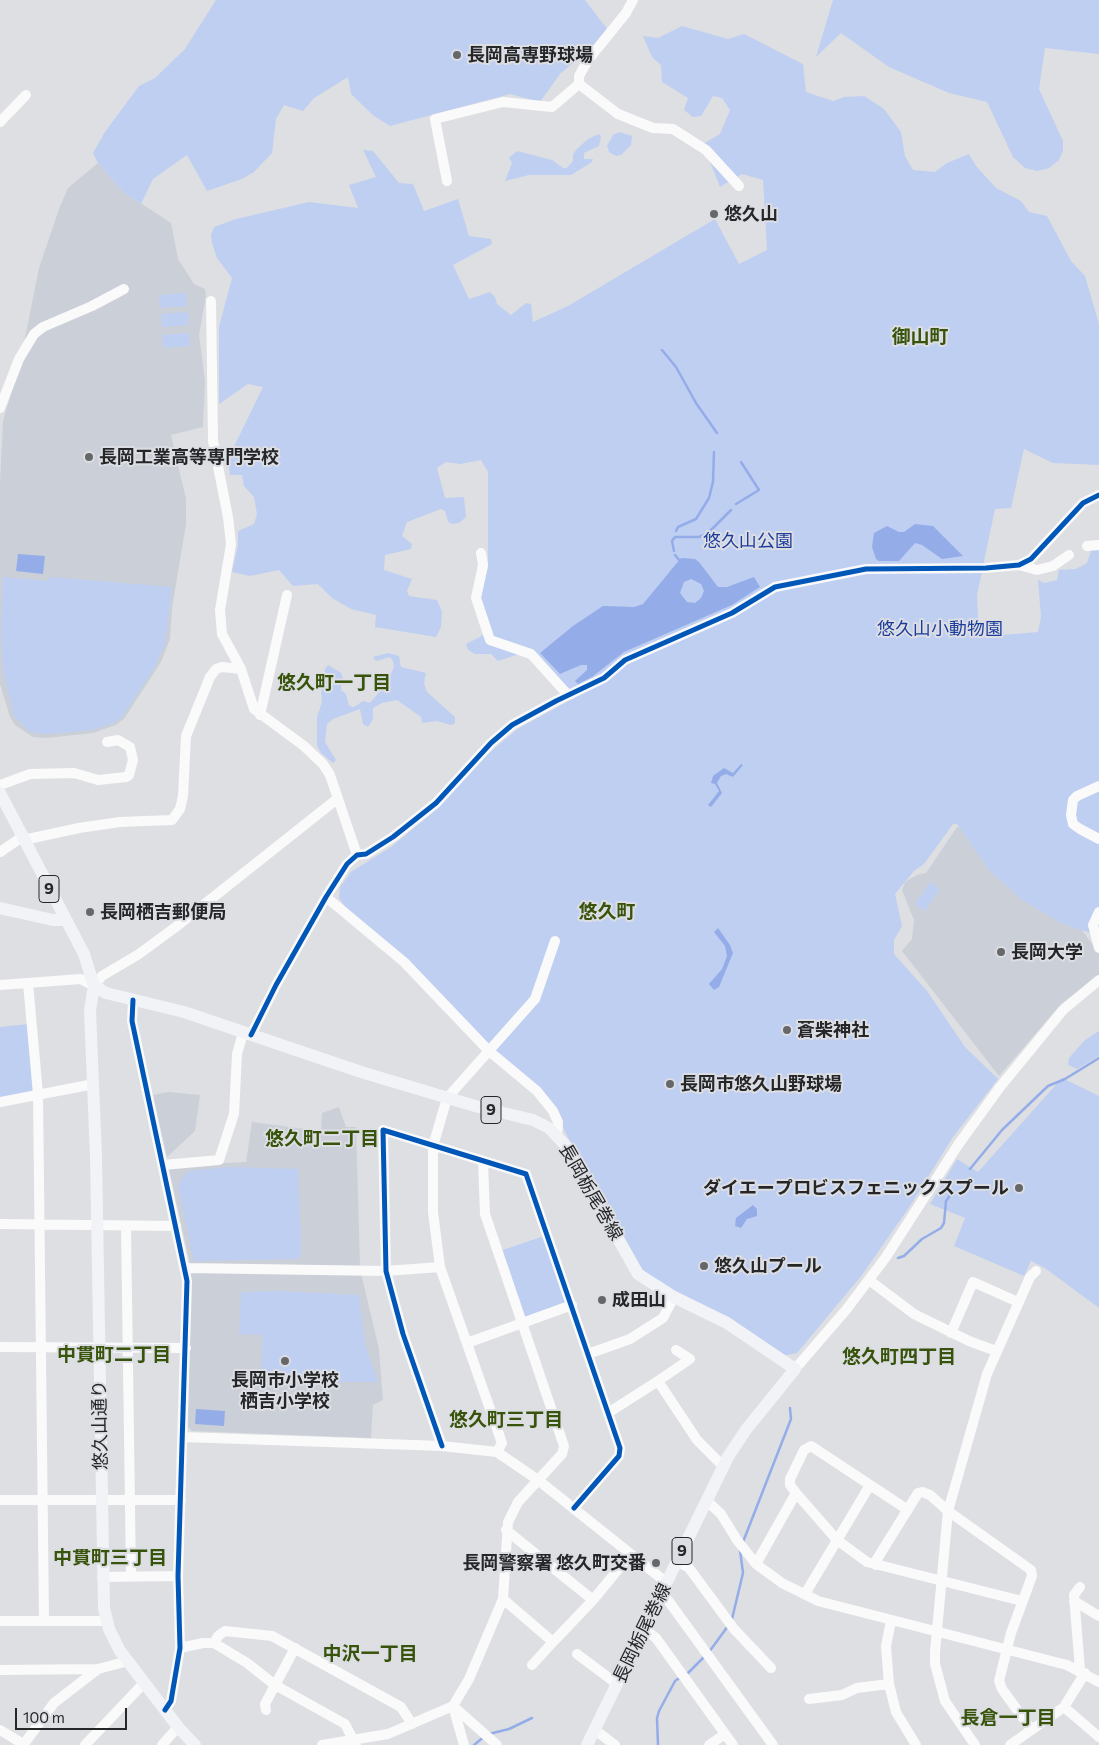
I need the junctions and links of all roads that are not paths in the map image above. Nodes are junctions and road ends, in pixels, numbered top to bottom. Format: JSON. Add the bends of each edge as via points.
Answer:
{"nodes":[{"id":1,"x":633,"y":0,"type":"edge"},
{"id":2,"x":580,"y":84,"type":"junction"},
{"id":3,"x":26,"y":95,"type":"dead end"},
{"id":4,"x":0,"y":122,"type":"edge"},
{"id":5,"x":447,"y":181,"type":"dead end"},
{"id":6,"x":739,"y":186,"type":"dead end"},
{"id":7,"x":124,"y":289,"type":"dead end"},
{"id":8,"x":211,"y":301,"type":"dead end"},
{"id":9,"x":0,"y":408,"type":"edge"},
{"id":10,"x":1099,"y":495,"type":"edge"},
{"id":11,"x":1099,"y":545,"type":"edge"},
{"id":12,"x":1087,"y":546,"type":"dead end"},
{"id":13,"x":481,"y":553,"type":"dead end"},
{"id":14,"x":1069,"y":555,"type":"dead end"},
{"id":15,"x":1019,"y":565,"type":"junction"},
{"id":16,"x":287,"y":595,"type":"dead end"},
{"id":17,"x":242,"y":669,"type":"junction"},
{"id":18,"x":568,"y":695,"type":"junction"},
{"id":19,"x":260,"y":715,"type":"junction"},
{"id":20,"x":108,"y":742,"type":"dead end"},
{"id":21,"x":0,"y":785,"type":"edge"},
{"id":22,"x":1099,"y":786,"type":"edge"},
{"id":23,"x":0,"y":794,"type":"edge"},
{"id":24,"x":338,"y":799,"type":"junction"},
{"id":25,"x":22,"y":837,"type":"junction"},
{"id":26,"x":1099,"y":838,"type":"edge"},
{"id":27,"x":0,"y":852,"type":"edge"},
{"id":28,"x":357,"y":855,"type":"junction"},
{"id":29,"x":326,"y":897,"type":"junction"},
{"id":30,"x":0,"y":908,"type":"edge"},
{"id":31,"x":1099,"y":912,"type":"edge"},
{"id":32,"x":66,"y":920,"type":"junction"},
{"id":33,"x":555,"y":941,"type":"dead end"},
{"id":34,"x":1099,"y":948,"type":"edge"},
{"id":35,"x":1099,"y":980,"type":"edge"},
{"id":36,"x":28,"y":983,"type":"junction"},
{"id":37,"x":0,"y":985,"type":"edge"},
{"id":38,"x":94,"y":986,"type":"junction"},
{"id":39,"x":133,"y":1000,"type":"junction"},
{"id":40,"x":247,"y":1034,"type":"junction"},
{"id":41,"x":489,"y":1051,"type":"junction"},
{"id":42,"x":94,"y":1084,"type":"junction"},
{"id":43,"x":38,"y":1094,"type":"junction"},
{"id":44,"x":447,"y":1098,"type":"junction"},
{"id":45,"x":0,"y":1102,"type":"edge"},
{"id":46,"x":557,"y":1134,"type":"junction"},
{"id":47,"x":433,"y":1146,"type":"junction"},
{"id":48,"x":483,"y":1162,"type":"junction"},
{"id":49,"x":163,"y":1165,"type":"junction"},
{"id":50,"x":0,"y":1224,"type":"edge"},
{"id":51,"x":39,"y":1224,"type":"junction"},
{"id":52,"x":96,"y":1225,"type":"junction"},
{"id":53,"x":126,"y":1226,"type":"junction"},
{"id":54,"x":176,"y":1226,"type":"junction"},
{"id":55,"x":440,"y":1267,"type":"junction"},
{"id":56,"x":186,"y":1268,"type":"junction"},
{"id":57,"x":386,"y":1271,"type":"junction"},
{"id":58,"x":1036,"y":1271,"type":"dead end"},
{"id":59,"x":869,"y":1280,"type":"junction"},
{"id":60,"x":674,"y":1297,"type":"junction"},
{"id":61,"x":1018,"y":1302,"type":"junction"},
{"id":62,"x":572,"y":1305,"type":"junction"},
{"id":63,"x":522,"y":1322,"type":"junction"},
{"id":64,"x":951,"y":1333,"type":"junction"},
{"id":65,"x":467,"y":1343,"type":"junction"},
{"id":66,"x":41,"y":1346,"type":"junction"},
{"id":67,"x":0,"y":1347,"type":"edge"},
{"id":68,"x":99,"y":1348,"type":"junction"},
{"id":69,"x":128,"y":1348,"type":"junction"},
{"id":70,"x":186,"y":1348,"type":"junction"},
{"id":71,"x":676,"y":1350,"type":"dead end"},
{"id":72,"x":996,"y":1351,"type":"junction"},
{"id":73,"x":588,"y":1354,"type":"junction"},
{"id":74,"x":796,"y":1369,"type":"junction"},
{"id":75,"x":658,"y":1381,"type":"junction"},
{"id":76,"x":608,"y":1413,"type":"junction"},
{"id":77,"x":183,"y":1437,"type":"junction"},
{"id":78,"x":442,"y":1446,"type":"junction"},
{"id":79,"x":497,"y":1452,"type":"junction"},
{"id":80,"x":724,"y":1467,"type":"junction"},
{"id":81,"x":538,"y":1480,"type":"junction"},
{"id":82,"x":870,"y":1485,"type":"junction"},
{"id":83,"x":796,"y":1494,"type":"junction"},
{"id":84,"x":0,"y":1500,"type":"edge"},
{"id":85,"x":42,"y":1500,"type":"junction"},
{"id":86,"x":101,"y":1500,"type":"junction"},
{"id":87,"x":131,"y":1500,"type":"junction"},
{"id":88,"x":181,"y":1500,"type":"junction"},
{"id":89,"x":707,"y":1501,"type":"junction"},
{"id":90,"x":574,"y":1508,"type":"junction"},
{"id":91,"x":908,"y":1510,"type":"junction"},
{"id":92,"x":948,"y":1511,"type":"junction"},
{"id":93,"x":506,"y":1530,"type":"junction"},
{"id":94,"x":837,"y":1540,"type":"junction"},
{"id":95,"x":630,"y":1555,"type":"junction"},
{"id":96,"x":677,"y":1561,"type":"junction"},
{"id":97,"x":756,"y":1564,"type":"junction"},
{"id":98,"x":876,"y":1565,"type":"junction"},
{"id":99,"x":131,"y":1576,"type":"junction"},
{"id":100,"x":178,"y":1576,"type":"junction"},
{"id":101,"x":102,"y":1577,"type":"junction"},
{"id":102,"x":941,"y":1581,"type":"junction"},
{"id":103,"x":664,"y":1587,"type":"junction"},
{"id":104,"x":1080,"y":1587,"type":"dead end"},
{"id":105,"x":805,"y":1594,"type":"junction"},
{"id":106,"x":503,"y":1599,"type":"junction"},
{"id":107,"x":593,"y":1600,"type":"junction"},
{"id":108,"x":1022,"y":1601,"type":"junction"},
{"id":109,"x":1074,"y":1601,"type":"junction"},
{"id":110,"x":1099,"y":1616,"type":"edge"},
{"id":111,"x":44,"y":1620,"type":"junction"},
{"id":112,"x":0,"y":1621,"type":"edge"},
{"id":113,"x":107,"y":1621,"type":"junction"},
{"id":114,"x":891,"y":1621,"type":"junction"},
{"id":115,"x":644,"y":1629,"type":"junction"},
{"id":116,"x":937,"y":1632,"type":"junction"},
{"id":117,"x":553,"y":1642,"type":"junction"},
{"id":118,"x":214,"y":1643,"type":"junction"},
{"id":119,"x":180,"y":1648,"type":"junction"},
{"id":120,"x":295,"y":1648,"type":"junction"},
{"id":121,"x":1006,"y":1649,"type":"junction"},
{"id":122,"x":576,"y":1654,"type":"dead end"},
{"id":123,"x":128,"y":1661,"type":"junction"},
{"id":124,"x":532,"y":1665,"type":"dead end"},
{"id":125,"x":771,"y":1668,"type":"dead end"},
{"id":126,"x":0,"y":1670,"type":"edge"},
{"id":127,"x":98,"y":1670,"type":"junction"},
{"id":128,"x":1083,"y":1672,"type":"junction"},
{"id":129,"x":1099,"y":1682,"type":"edge"},
{"id":130,"x":144,"y":1683,"type":"junction"},
{"id":131,"x":617,"y":1684,"type":"junction"},
{"id":132,"x":889,"y":1684,"type":"junction"},
{"id":133,"x":275,"y":1685,"type":"junction"},
{"id":134,"x":809,"y":1699,"type":"dead end"},
{"id":135,"x":453,"y":1706,"type":"junction"},
{"id":136,"x":1064,"y":1707,"type":"junction"},
{"id":137,"x":165,"y":1710,"type":"junction"},
{"id":138,"x":266,"y":1710,"type":"dead end"},
{"id":139,"x":412,"y":1724,"type":"junction"},
{"id":140,"x":178,"y":1727,"type":"junction"},
{"id":141,"x":1032,"y":1729,"type":"junction"},
{"id":142,"x":0,"y":1730,"type":"edge"},
{"id":143,"x":594,"y":1730,"type":"junction"},
{"id":144,"x":725,"y":1734,"type":"junction"},
{"id":145,"x":1099,"y":1737,"type":"edge"},
{"id":146,"x":355,"y":1742,"type":"edge"},
{"id":147,"x":24,"y":1744,"type":"edge"},
{"id":148,"x":85,"y":1745,"type":"edge"},
{"id":149,"x":162,"y":1745,"type":"edge"},
{"id":150,"x":195,"y":1745,"type":"edge"},
{"id":151,"x":322,"y":1745,"type":"edge"},
{"id":152,"x":464,"y":1745,"type":"edge"},
{"id":153,"x":496,"y":1745,"type":"edge"},
{"id":154,"x":587,"y":1745,"type":"edge"},
{"id":155,"x":615,"y":1745,"type":"edge"},
{"id":156,"x":709,"y":1745,"type":"edge"},
{"id":157,"x":733,"y":1745,"type":"edge"},
{"id":158,"x":774,"y":1745,"type":"edge"},
{"id":159,"x":916,"y":1745,"type":"edge"},
{"id":160,"x":975,"y":1745,"type":"edge"},
{"id":161,"x":1010,"y":1745,"type":"edge"}],
"edges":[{"from":1,"to":2,"type":"street","via":[[588,60],[579,76]]},
{"from":2,"to":5,"type":"street","via":[[552,106],[503,102],[435,119]]},
{"from":2,"to":6,"type":"street","via":[[618,114],[653,128],[673,129],[706,150]]},
{"from":3,"to":4,"type":"street"},
{"from":7,"to":9,"type":"street","via":[[34,334],[19,358]]},
{"from":8,"to":17,"type":"street","via":[[213,441],[231,544],[220,625]]},
{"from":10,"to":15,"type":"street","via":[[1083,503],[1031,559]]},
{"from":11,"to":12,"type":"street"},
{"from":13,"to":18,"type":"street","via":[[483,565],[476,598],[490,640],[531,654]]},
{"from":14,"to":15,"type":"street","via":[[1045,568],[1027,569]]},
{"from":15,"to":18,"type":"street","via":[[866,569],[775,587],[732,613],[625,660],[604,678]]},
{"from":16,"to":19,"type":"street"},
{"from":17,"to":19,"type":"street","via":[[250,700]]},
{"from":17,"to":25,"type":"street","via":[[222,667],[210,677],[186,736],[183,796],[180,809],[172,820],[120,822],[28,839]]},
{"from":18,"to":28,"type":"street","via":[[501,734],[436,803],[376,848]]},
{"from":19,"to":24,"type":"street","via":[[304,746],[323,764]]},
{"from":20,"to":21,"type":"street","via":[[118,740],[130,747],[133,760],[126,778],[98,780],[74,773],[30,774]]},
{"from":22,"to":26,"type":"street","via":[[1073,800],[1071,815],[1080,829]]},
{"from":23,"to":25,"type":"main road","number":"9"},
{"from":24,"to":28,"type":"street"},
{"from":24,"to":38,"type":"street","via":[[140,954],[102,976]]},
{"from":25,"to":27,"type":"street"},
{"from":25,"to":32,"type":"main road","number":"9"},
{"from":28,"to":29,"type":"street","via":[[347,864]]},
{"from":29,"to":40,"type":"street"},
{"from":29,"to":41,"type":"street","via":[[423,979]]},
{"from":30,"to":32,"type":"main road"},
{"from":31,"to":34,"type":"street","via":[[1092,925]]},
{"from":32,"to":38,"type":"main road","number":"9","via":[[84,954]]},
{"from":33,"to":41,"type":"street","via":[[535,999]]},
{"from":35,"to":59,"type":"street","via":[[1064,1010],[990,1100]]},
{"from":36,"to":37,"type":"street"},
{"from":36,"to":38,"type":"street","via":[[81,979]]},
{"from":36,"to":43,"type":"street"},
{"from":38,"to":39,"type":"main road","name":"長岡栃尾巻線","number":"9","via":[[106,993]]},
{"from":38,"to":42,"type":"main road","name":"悠久山通り","number":"9","via":[[90,1010]]},
{"from":39,"to":40,"type":"main road","name":"長岡栃尾巻線","number":"9","via":[[184,1012]]},
{"from":39,"to":49,"type":"street","via":[[132,1021]]},
{"from":40,"to":44,"type":"main road","name":"長岡栃尾巻線","number":"9"},
{"from":40,"to":49,"type":"street","via":[[238,1054],[234,1114],[219,1160]]},
{"from":41,"to":44,"type":"street"},
{"from":41,"to":46,"type":"street","via":[[545,1099],[558,1122]]},
{"from":42,"to":43,"type":"street"},
{"from":42,"to":52,"type":"main road","name":"悠久山通り","number":"9"},
{"from":43,"to":45,"type":"street"},
{"from":43,"to":51,"type":"street"},
{"from":44,"to":46,"type":"main road","name":"長岡栃尾巻線","number":"9","via":[[533,1120]]},
{"from":44,"to":47,"type":"street"},
{"from":46,"to":60,"type":"main road","name":"長岡栃尾巻線","number":"9","via":[[638,1274]]},
{"from":47,"to":48,"type":"street"},
{"from":47,"to":55,"type":"street","via":[[433,1212]]},
{"from":47,"to":57,"type":"street","via":[[383,1130]]},
{"from":48,"to":62,"type":"street","via":[[526,1174]]},
{"from":48,"to":63,"type":"street","via":[[484,1214]]},
{"from":49,"to":54,"type":"street"},
{"from":50,"to":51,"type":"street"},
{"from":51,"to":52,"type":"street"},
{"from":51,"to":66,"type":"street"},
{"from":52,"to":53,"type":"street"},
{"from":52,"to":68,"type":"main road","name":"悠久山通り","number":"9"},
{"from":53,"to":54,"type":"street"},
{"from":53,"to":69,"type":"street"},
{"from":54,"to":56,"type":"street"},
{"from":55,"to":57,"type":"street"},
{"from":55,"to":65,"type":"street"},
{"from":56,"to":57,"type":"street"},
{"from":56,"to":70,"type":"street"},
{"from":57,"to":78,"type":"street","via":[[403,1334]]},
{"from":58,"to":61,"type":"street","via":[[1030,1276]]},
{"from":59,"to":64,"type":"street","via":[[914,1314]]},
{"from":59,"to":74,"type":"street"},
{"from":60,"to":73,"type":"street","via":[[663,1318],[630,1339]]},
{"from":60,"to":74,"type":"main road","name":"長岡栃尾巻線","number":"9","via":[[727,1324]]},
{"from":61,"to":64,"type":"street","via":[[973,1282]]},
{"from":61,"to":72,"type":"street"},
{"from":62,"to":63,"type":"street"},
{"from":62,"to":73,"type":"street"},
{"from":63,"to":65,"type":"street"},
{"from":63,"to":81,"type":"street","via":[[564,1446],[562,1454]]},
{"from":64,"to":72,"type":"street"},
{"from":65,"to":79,"type":"street","via":[[502,1443]]},
{"from":66,"to":67,"type":"street"},
{"from":66,"to":68,"type":"street"},
{"from":66,"to":85,"type":"street"},
{"from":68,"to":69,"type":"street"},
{"from":68,"to":86,"type":"main road","name":"悠久山通り","number":"9"},
{"from":69,"to":70,"type":"street"},
{"from":69,"to":87,"type":"street"},
{"from":70,"to":77,"type":"street"},
{"from":71,"to":75,"type":"street","via":[[690,1359]]},
{"from":72,"to":92,"type":"street"},
{"from":73,"to":76,"type":"street"},
{"from":74,"to":80,"type":"main road","name":"長岡栃尾巻線","number":"9","via":[[745,1431]]},
{"from":75,"to":76,"type":"street"},
{"from":75,"to":80,"type":"street","via":[[697,1440]]},
{"from":76,"to":90,"type":"street","via":[[620,1448],[619,1456]]},
{"from":77,"to":78,"type":"street"},
{"from":77,"to":88,"type":"street"},
{"from":78,"to":79,"type":"street"},
{"from":79,"to":81,"type":"street"},
{"from":80,"to":89,"type":"main road","name":"長岡栃尾巻線","number":"9"},
{"from":81,"to":90,"type":"street"},
{"from":81,"to":93,"type":"street","via":[[513,1510]]},
{"from":82,"to":83,"type":"street","via":[[809,1446],[790,1479]]},
{"from":82,"to":91,"type":"street"},
{"from":82,"to":94,"type":"street"},
{"from":83,"to":94,"type":"street"},
{"from":83,"to":97,"type":"street"},
{"from":84,"to":85,"type":"street"},
{"from":85,"to":86,"type":"street"},
{"from":85,"to":111,"type":"street"},
{"from":86,"to":87,"type":"street"},
{"from":86,"to":101,"type":"main road","name":"悠久山通り","number":"9"},
{"from":87,"to":88,"type":"street"},
{"from":87,"to":99,"type":"street"},
{"from":88,"to":100,"type":"street"},
{"from":89,"to":96,"type":"main road","name":"長岡栃尾巻線","number":"9"},
{"from":89,"to":97,"type":"street","via":[[721,1514]]},
{"from":90,"to":95,"type":"street"},
{"from":91,"to":92,"type":"street","via":[[918,1493],[922,1492]]},
{"from":91,"to":98,"type":"street"},
{"from":92,"to":102,"type":"street"},
{"from":92,"to":108,"type":"street","via":[[1031,1570],[1032,1576]]},
{"from":93,"to":106,"type":"street"},
{"from":93,"to":107,"type":"street"},
{"from":94,"to":98,"type":"street"},
{"from":94,"to":105,"type":"street"},
{"from":95,"to":103,"type":"street"},
{"from":95,"to":107,"type":"street"},
{"from":96,"to":103,"type":"main road","name":"長岡栃尾巻線","number":"9"},
{"from":96,"to":125,"type":"street","via":[[689,1568],[734,1629]]},
{"from":97,"to":105,"type":"street","via":[[782,1583]]},
{"from":98,"to":102,"type":"street"},
{"from":99,"to":100,"type":"street"},
{"from":99,"to":101,"type":"street"},
{"from":100,"to":119,"type":"street"},
{"from":101,"to":113,"type":"main road","name":"悠久山通り","number":"9"},
{"from":102,"to":108,"type":"street"},
{"from":102,"to":116,"type":"street"},
{"from":103,"to":115,"type":"main road","name":"長岡栃尾巻線","number":"9"},
{"from":103,"to":158,"type":"street"},
{"from":104,"to":109,"type":"street"},
{"from":105,"to":114,"type":"street","via":[[832,1606]]},
{"from":106,"to":117,"type":"street"},
{"from":106,"to":135,"type":"street","via":[[469,1679]]},
{"from":107,"to":117,"type":"street"},
{"from":108,"to":121,"type":"street"},
{"from":109,"to":110,"type":"street"},
{"from":109,"to":128,"type":"street"},
{"from":111,"to":112,"type":"street"},
{"from":111,"to":113,"type":"street"},
{"from":113,"to":123,"type":"main road","name":"悠久山通り","number":"9","via":[[117,1646]]},
{"from":114,"to":116,"type":"street"},
{"from":114,"to":132,"type":"street","via":[[886,1646]]},
{"from":115,"to":131,"type":"main road","name":"長岡栃尾巻線","number":"9"},
{"from":115,"to":144,"type":"street","via":[[656,1638]]},
{"from":116,"to":121,"type":"street"},
{"from":116,"to":160,"type":"street","via":[[935,1658],[941,1690],[951,1711]]},
{"from":117,"to":124,"type":"street"},
{"from":118,"to":119,"type":"street"},
{"from":118,"to":120,"type":"street","via":[[228,1630],[272,1636]]},
{"from":118,"to":133,"type":"street"},
{"from":119,"to":137,"type":"street","via":[[171,1701]]},
{"from":120,"to":133,"type":"street"},
{"from":120,"to":139,"type":"street","via":[[401,1707]]},
{"from":121,"to":128,"type":"street"},
{"from":121,"to":141,"type":"street","via":[[999,1686]]},
{"from":122,"to":131,"type":"street"},
{"from":123,"to":127,"type":"street"},
{"from":123,"to":130,"type":"main road","name":"悠久山通り","number":"9"},
{"from":126,"to":127,"type":"street"},
{"from":127,"to":147,"type":"street","via":[[54,1703]]},
{"from":128,"to":129,"type":"street"},
{"from":128,"to":136,"type":"street"},
{"from":130,"to":137,"type":"main road","name":"悠久山通り","number":"9"},
{"from":130,"to":148,"type":"street"},
{"from":131,"to":143,"type":"main road","name":"長岡栃尾巻線","number":"9"},
{"from":132,"to":134,"type":"street","via":[[857,1688],[842,1696]]},
{"from":132,"to":159,"type":"street","via":[[896,1712]]},
{"from":133,"to":138,"type":"street","via":[[264,1704]]},
{"from":133,"to":146,"type":"street","via":[[345,1724]]},
{"from":135,"to":139,"type":"street"},
{"from":135,"to":152,"type":"street"},
{"from":135,"to":153,"type":"street"},
{"from":136,"to":141,"type":"street"},
{"from":136,"to":145,"type":"street"},
{"from":137,"to":140,"type":"main road","name":"悠久山通り","number":"9"},
{"from":139,"to":146,"type":"street"},
{"from":140,"to":149,"type":"street"},
{"from":140,"to":150,"type":"main road","name":"悠久山通り","number":"9"},
{"from":141,"to":161,"type":"street"},
{"from":142,"to":147,"type":"street"},
{"from":143,"to":154,"type":"main road","name":"長岡栃尾巻線","number":"9"},
{"from":143,"to":155,"type":"street"},
{"from":144,"to":156,"type":"street"},
{"from":144,"to":157,"type":"street"},
{"from":146,"to":151,"type":"street"}]}
